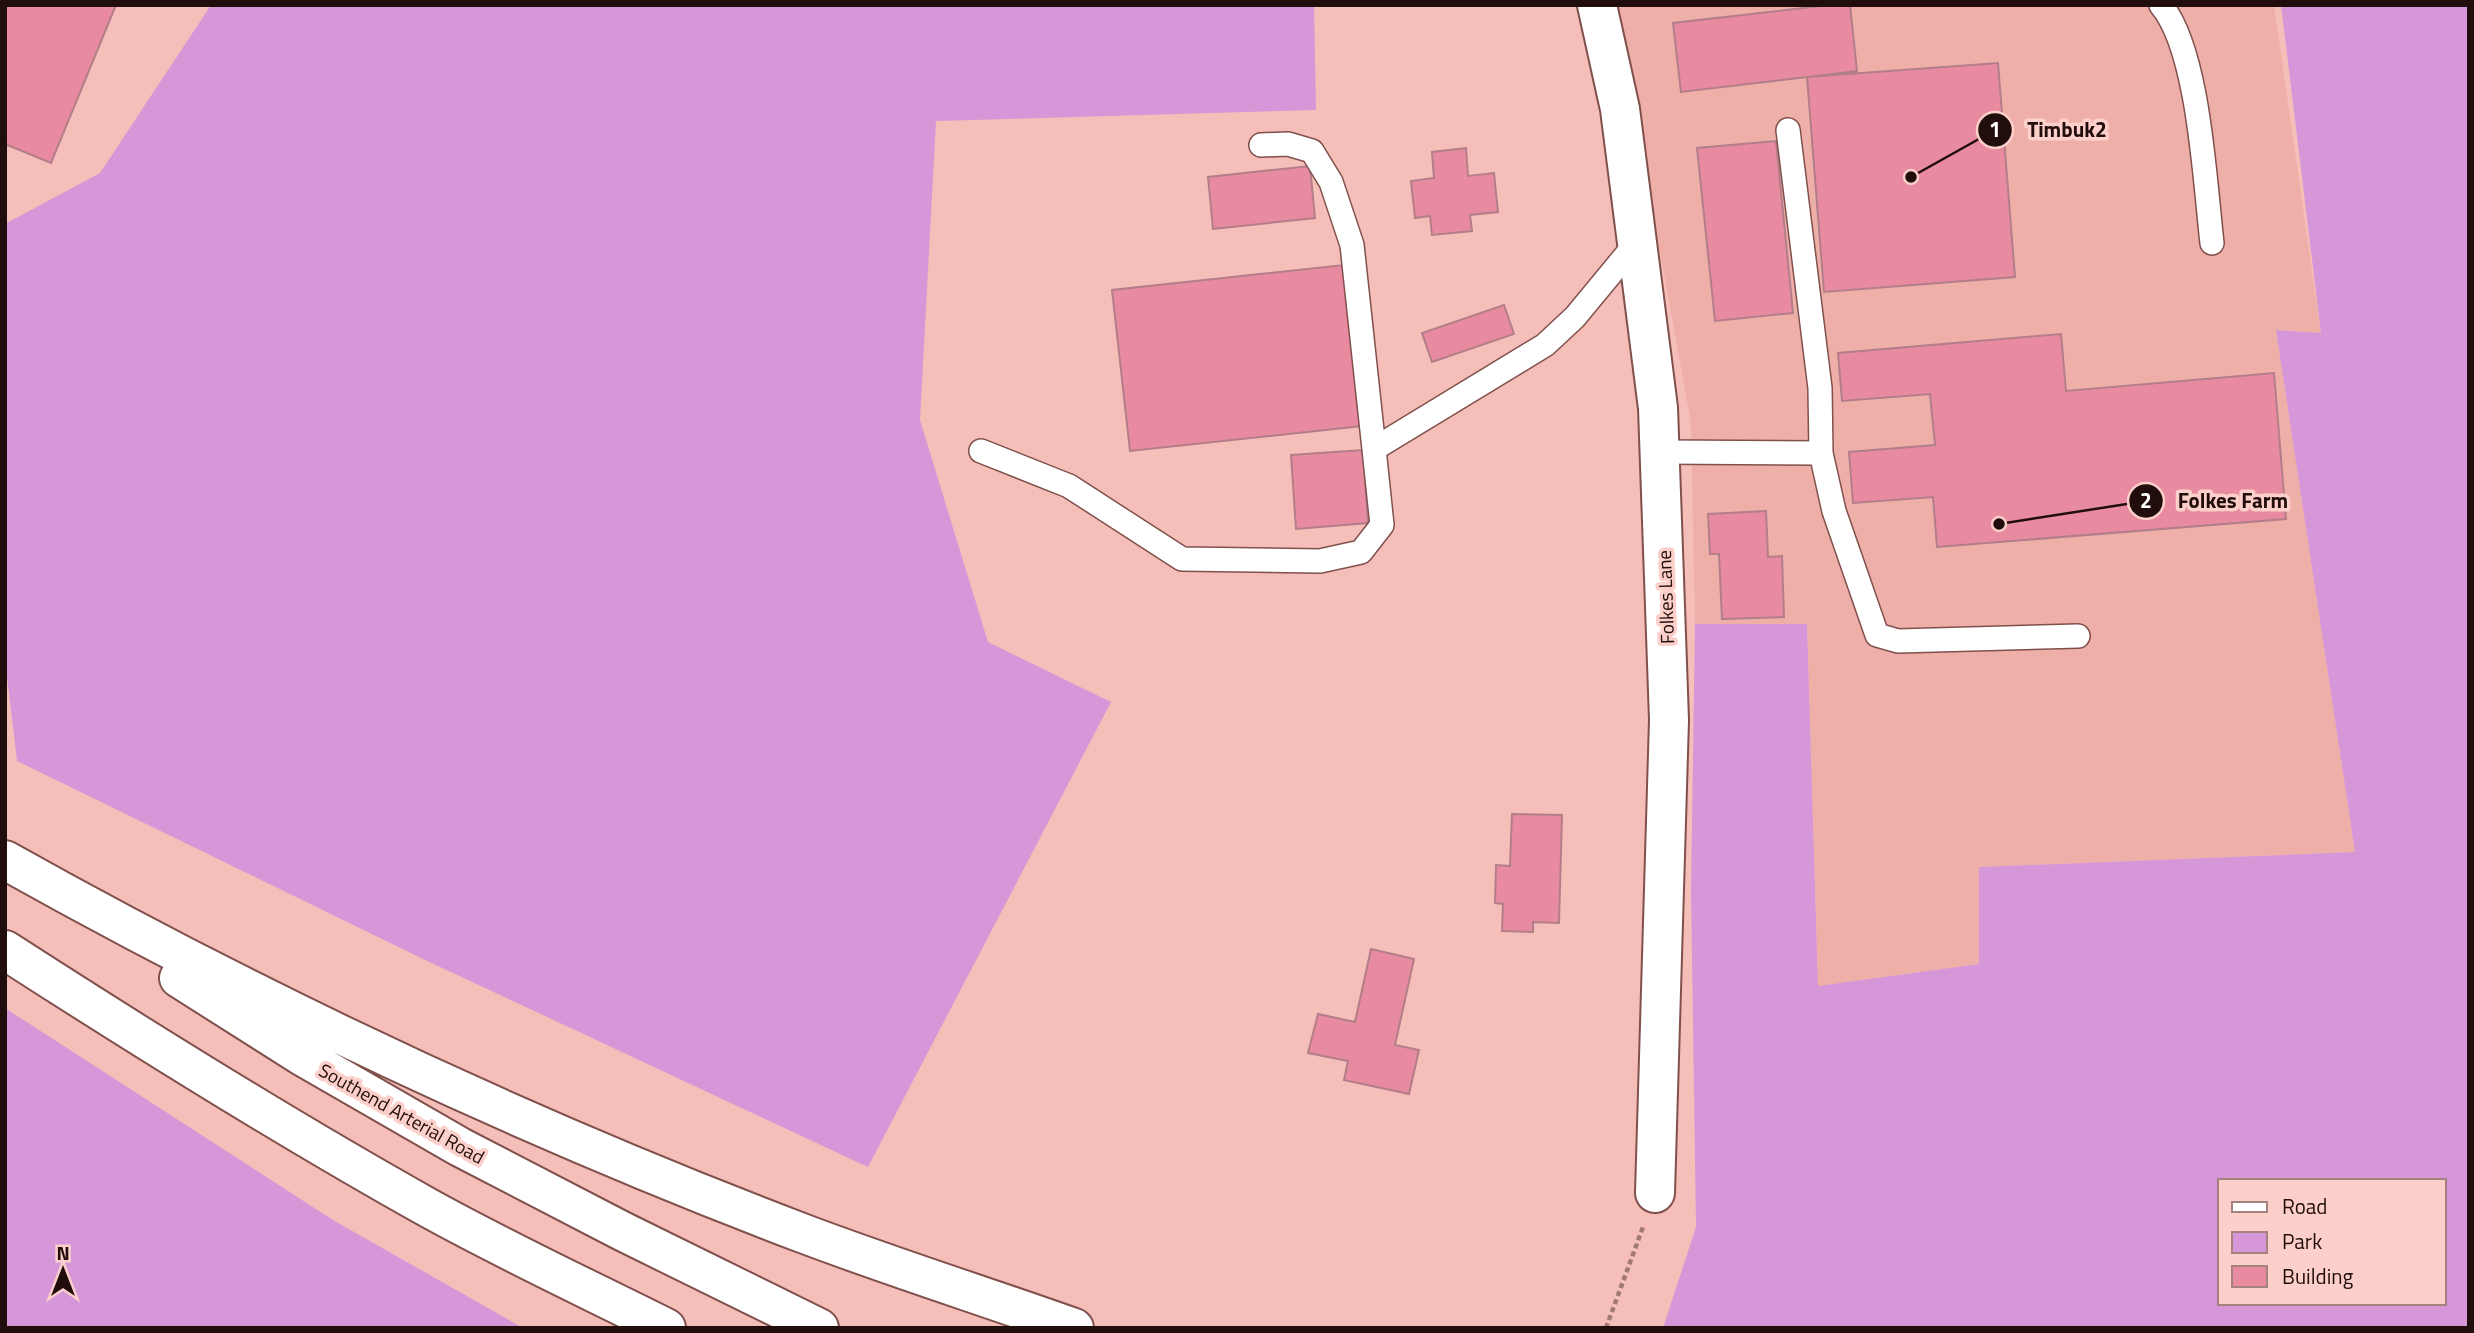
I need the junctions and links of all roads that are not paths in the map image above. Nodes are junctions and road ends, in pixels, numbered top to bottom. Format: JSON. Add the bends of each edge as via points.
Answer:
{"nodes":[{"id":1,"x":1597,"y":5,"type":"edge"},
{"id":2,"x":2161,"y":5,"type":"edge"},
{"id":3,"x":1788,"y":130,"type":"dead end"},
{"id":4,"x":1261,"y":145,"type":"dead end"},
{"id":5,"x":1637,"y":242,"type":"junction"},
{"id":6,"x":2212,"y":243,"type":"dead end"},
{"id":7,"x":1374,"y":449,"type":"junction"},
{"id":8,"x":981,"y":451,"type":"dead end"},
{"id":9,"x":1660,"y":452,"type":"junction"},
{"id":10,"x":1821,"y":453,"type":"junction"},
{"id":11,"x":2078,"y":636,"type":"dead end"},
{"id":12,"x":5,"y":862,"type":"edge"},
{"id":13,"x":5,"y":950,"type":"edge"},
{"id":14,"x":1655,"y":1193,"type":"road end"},
{"id":15,"x":427,"y":1207,"type":"junction"},
{"id":16,"x":624,"y":1328,"type":"edge"},
{"id":17,"x":666,"y":1328,"type":"edge"},
{"id":18,"x":819,"y":1328,"type":"edge"},
{"id":19,"x":1074,"y":1328,"type":"edge"}],
"edges":[{"from":1,"to":5,"type":"main road","name":"Folkes Lane","via":[[1620,109]]},
{"from":2,"to":6,"type":"lane","via":[[2172,20],[2194,97]]},
{"from":3,"to":10,"type":"lane","via":[[1820,388]]},
{"from":4,"to":7,"type":"lane","via":[[1288,144],[1312,151],[1331,182],[1352,245]]},
{"from":5,"to":7,"type":"lane","via":[[1575,317],[1545,345]]},
{"from":5,"to":9,"type":"main road","name":"Folkes Lane"},
{"from":7,"to":8,"type":"lane","via":[[1382,525],[1361,552],[1320,561],[1182,559],[1069,486]]},
{"from":9,"to":10,"type":"lane"},
{"from":9,"to":14,"type":"main road","name":"Folkes Lane","via":[[1669,720]]},
{"from":10,"to":11,"type":"lane","via":[[1834,511],[1878,635],[1898,641]]},
{"from":12,"to":18,"type":"main road","name":"Southend Arterial Road","via":[[302,1056],[438,1134]]},
{"from":12,"to":19,"type":"main road","via":[[245,987],[620,1160],[804,1234]]},
{"from":13,"to":15,"type":"main road"},
{"from":15,"to":16,"type":"main road"},
{"from":15,"to":17,"type":"main road"}]}
